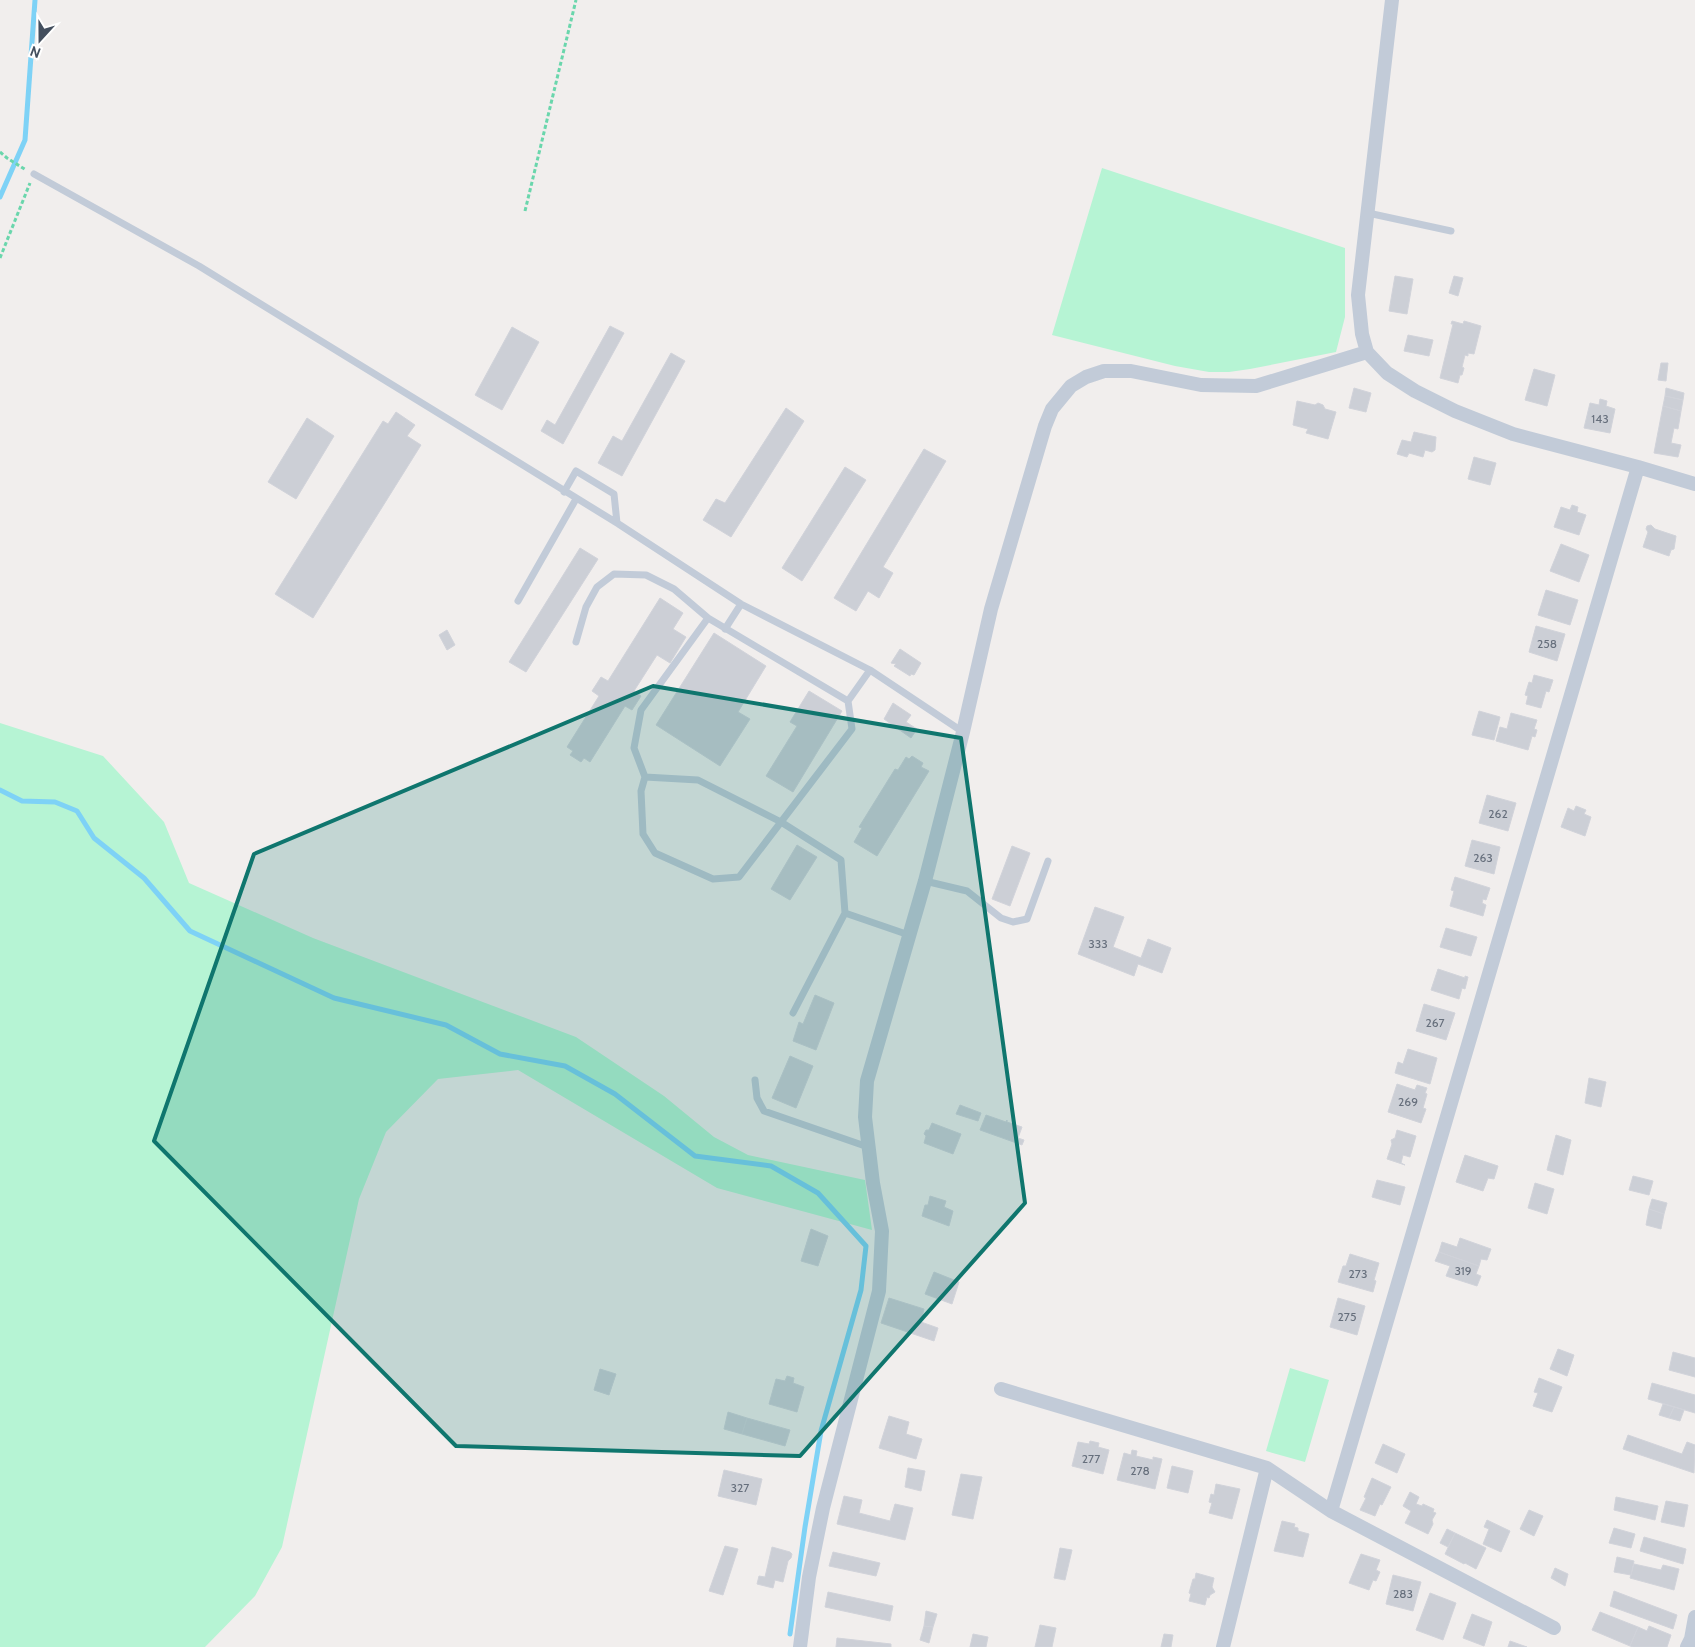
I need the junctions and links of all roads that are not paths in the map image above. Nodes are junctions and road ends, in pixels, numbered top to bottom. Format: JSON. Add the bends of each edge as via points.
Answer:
{"nodes":[{"id":1,"x":1392,"y":0,"type":"edge"},
{"id":2,"x":34,"y":174,"type":"road end"},
{"id":3,"x":1368,"y":213,"type":"junction"},
{"id":4,"x":1451,"y":230,"type":"dead end"},
{"id":5,"x":1367,"y":352,"type":"junction"},
{"id":6,"x":1638,"y":467,"type":"junction"},
{"id":7,"x":1695,"y":484,"type":"edge"},
{"id":8,"x":564,"y":492,"type":"junction"},
{"id":9,"x":576,"y":499,"type":"junction"},
{"id":10,"x":617,"y":523,"type":"junction"},
{"id":11,"x":518,"y":601,"type":"dead end"},
{"id":12,"x":741,"y":604,"type":"junction"},
{"id":13,"x":708,"y":618,"type":"junction"},
{"id":14,"x":726,"y":628,"type":"junction"},
{"id":15,"x":576,"y":642,"type":"dead end"},
{"id":16,"x":870,"y":670,"type":"junction"},
{"id":17,"x":848,"y":701,"type":"junction"},
{"id":18,"x":963,"y":732,"type":"junction"},
{"id":19,"x":645,"y":777,"type":"junction"},
{"id":20,"x":781,"y":822,"type":"junction"},
{"id":21,"x":1048,"y":861,"type":"dead end"},
{"id":22,"x":925,"y":881,"type":"junction"},
{"id":23,"x":846,"y":913,"type":"junction"},
{"id":24,"x":909,"y":935,"type":"junction"},
{"id":25,"x":794,"y":1013,"type":"dead end"},
{"id":26,"x":755,"y":1080,"type":"dead end"},
{"id":27,"x":869,"y":1147,"type":"junction"},
{"id":28,"x":1001,"y":1389,"type":"dead end"},
{"id":29,"x":1267,"y":1468,"type":"junction"},
{"id":30,"x":1331,"y":1511,"type":"junction"},
{"id":31,"x":1695,"y":1617,"type":"edge"},
{"id":32,"x":1554,"y":1628,"type":"dead end"},
{"id":33,"x":800,"y":1647,"type":"edge"},
{"id":34,"x":1222,"y":1647,"type":"edge"},
{"id":35,"x":1687,"y":1647,"type":"edge"}],
"edges":[{"from":1,"to":3,"type":"street"},
{"from":2,"to":8,"type":"lane","via":[[199,266]]},
{"from":3,"to":4,"type":"lane"},
{"from":3,"to":5,"type":"street","via":[[1358,295]]},
{"from":5,"to":6,"type":"street","via":[[1387,374],[1456,411],[1513,434]]},
{"from":5,"to":18,"type":"street","via":[[1256,386],[1201,385],[1131,371],[1104,371],[1071,386],[1052,409],[1045,426],[991,609]]},
{"from":6,"to":7,"type":"street"},
{"from":6,"to":30,"type":"street"},
{"from":8,"to":9,"type":"lane"},
{"from":8,"to":10,"type":"lane","via":[[576,471],[614,494]]},
{"from":9,"to":10,"type":"lane"},
{"from":9,"to":11,"type":"lane"},
{"from":10,"to":12,"type":"lane"},
{"from":12,"to":14,"type":"lane"},
{"from":12,"to":16,"type":"lane"},
{"from":13,"to":14,"type":"lane"},
{"from":13,"to":15,"type":"lane","via":[[674,589],[646,575],[614,574],[597,587],[586,607]]},
{"from":13,"to":19,"type":"lane","via":[[642,710],[634,748]]},
{"from":14,"to":17,"type":"lane"},
{"from":16,"to":17,"type":"lane"},
{"from":16,"to":18,"type":"lane"},
{"from":17,"to":20,"type":"lane","via":[[852,729]]},
{"from":18,"to":22,"type":"street"},
{"from":19,"to":20,"type":"lane","via":[[698,780]]},
{"from":19,"to":20,"type":"lane","via":[[641,791],[642,834],[655,853],[713,879],[739,877]]},
{"from":20,"to":23,"type":"lane","via":[[841,860]]},
{"from":21,"to":22,"type":"lane","via":[[1027,919],[1013,922],[1001,918],[967,891]]},
{"from":22,"to":24,"type":"street"},
{"from":23,"to":24,"type":"lane"},
{"from":23,"to":25,"type":"lane"},
{"from":24,"to":27,"type":"street","via":[[867,1081],[865,1117]]},
{"from":26,"to":27,"type":"lane","via":[[757,1098],[764,1111]]},
{"from":27,"to":33,"type":"street","via":[[882,1230],[879,1291],[823,1508],[809,1577]]},
{"from":28,"to":29,"type":"street"},
{"from":29,"to":30,"type":"street"},
{"from":29,"to":34,"type":"street"},
{"from":30,"to":32,"type":"street"},
{"from":31,"to":35,"type":"street"}]}
